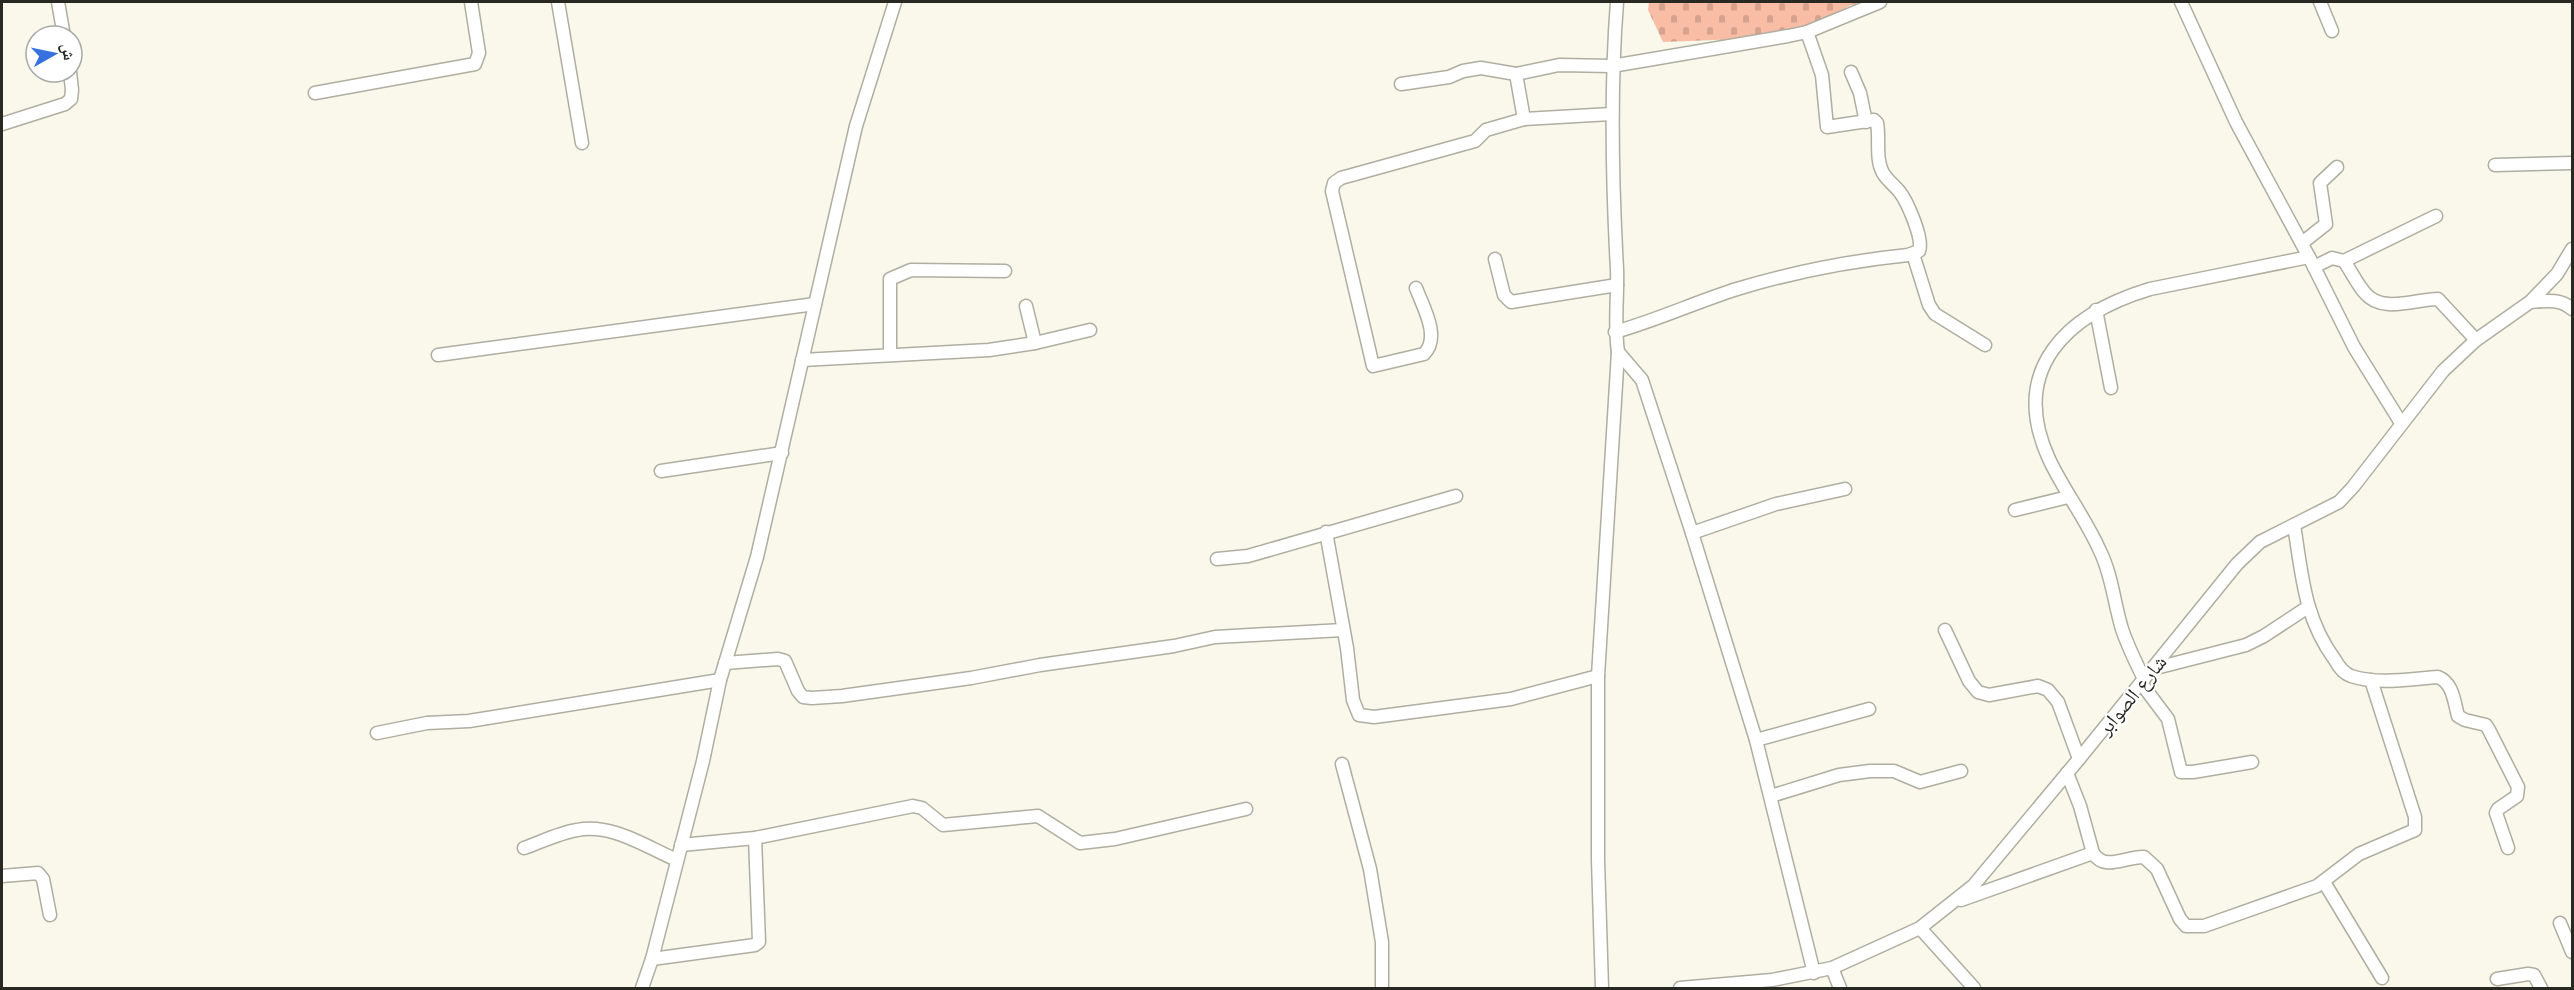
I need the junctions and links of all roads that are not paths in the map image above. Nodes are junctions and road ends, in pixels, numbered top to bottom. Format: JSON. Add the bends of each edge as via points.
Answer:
{"nodes":[{"id":1,"x":58,"y":2,"type":"edge"},
{"id":2,"x":471,"y":2,"type":"edge"},
{"id":3,"x":558,"y":2,"type":"edge"},
{"id":4,"x":895,"y":2,"type":"edge"},
{"id":5,"x":1617,"y":2,"type":"edge"},
{"id":6,"x":1880,"y":2,"type":"edge"},
{"id":7,"x":2181,"y":2,"type":"edge"},
{"id":8,"x":2320,"y":2,"type":"edge"},
{"id":9,"x":62,"y":24,"type":"edge"},
{"id":10,"x":2332,"y":31,"type":"dead end"},
{"id":11,"x":1807,"y":32,"type":"junction"},
{"id":12,"x":1612,"y":66,"type":"junction"},
{"id":13,"x":1851,"y":72,"type":"dead end"},
{"id":14,"x":1516,"y":74,"type":"junction"},
{"id":15,"x":71,"y":84,"type":"edge"},
{"id":16,"x":1401,"y":84,"type":"dead end"},
{"id":17,"x":315,"y":93,"type":"dead end"},
{"id":18,"x":1611,"y":114,"type":"junction"},
{"id":19,"x":1524,"y":119,"type":"junction"},
{"id":20,"x":1866,"y":122,"type":"junction"},
{"id":21,"x":2,"y":124,"type":"edge"},
{"id":22,"x":582,"y":143,"type":"dead end"},
{"id":23,"x":2572,"y":163,"type":"edge"},
{"id":24,"x":2495,"y":165,"type":"dead end"},
{"id":25,"x":2337,"y":167,"type":"dead end"},
{"id":26,"x":2436,"y":216,"type":"dead end"},
{"id":27,"x":2301,"y":243,"type":"junction"},
{"id":28,"x":2572,"y":249,"type":"edge"},
{"id":29,"x":1914,"y":254,"type":"junction"},
{"id":30,"x":1495,"y":260,"type":"dead end"},
{"id":31,"x":2344,"y":261,"type":"junction"},
{"id":32,"x":2312,"y":262,"type":"junction"},
{"id":33,"x":1005,"y":271,"type":"dead end"},
{"id":34,"x":1617,"y":285,"type":"junction"},
{"id":35,"x":1416,"y":288,"type":"dead end"},
{"id":36,"x":2530,"y":302,"type":"junction"},
{"id":37,"x":815,"y":304,"type":"junction"},
{"id":38,"x":1026,"y":306,"type":"dead end"},
{"id":39,"x":2572,"y":309,"type":"edge"},
{"id":40,"x":2096,"y":310,"type":"junction"},
{"id":41,"x":1090,"y":330,"type":"dead end"},
{"id":42,"x":1616,"y":332,"type":"junction"},
{"id":43,"x":2476,"y":339,"type":"junction"},
{"id":44,"x":1035,"y":343,"type":"junction"},
{"id":45,"x":1985,"y":345,"type":"dead end"},
{"id":46,"x":1618,"y":351,"type":"junction"},
{"id":47,"x":438,"y":355,"type":"dead end"},
{"id":48,"x":890,"y":355,"type":"junction"},
{"id":49,"x":802,"y":360,"type":"junction"},
{"id":50,"x":2111,"y":388,"type":"dead end"},
{"id":51,"x":2401,"y":423,"type":"junction"},
{"id":52,"x":782,"y":453,"type":"junction"},
{"id":53,"x":661,"y":471,"type":"dead end"},
{"id":54,"x":1845,"y":489,"type":"dead end"},
{"id":55,"x":1456,"y":496,"type":"dead end"},
{"id":56,"x":2068,"y":497,"type":"junction"},
{"id":57,"x":2015,"y":510,"type":"dead end"},
{"id":58,"x":2294,"y":525,"type":"junction"},
{"id":59,"x":1326,"y":532,"type":"junction"},
{"id":60,"x":1692,"y":533,"type":"junction"},
{"id":61,"x":1217,"y":559,"type":"dead end"},
{"id":62,"x":2308,"y":607,"type":"junction"},
{"id":63,"x":1343,"y":630,"type":"junction"},
{"id":64,"x":1946,"y":630,"type":"dead end"},
{"id":65,"x":725,"y":663,"type":"junction"},
{"id":66,"x":2152,"y":669,"type":"junction"},
{"id":67,"x":1598,"y":676,"type":"junction"},
{"id":68,"x":720,"y":680,"type":"junction"},
{"id":69,"x":2371,"y":680,"type":"junction"},
{"id":70,"x":2142,"y":681,"type":"junction"},
{"id":71,"x":1869,"y":709,"type":"dead end"},
{"id":72,"x":378,"y":733,"type":"dead end"},
{"id":73,"x":1756,"y":740,"type":"junction"},
{"id":74,"x":2079,"y":759,"type":"junction"},
{"id":75,"x":2252,"y":762,"type":"dead end"},
{"id":76,"x":1342,"y":764,"type":"dead end"},
{"id":77,"x":1961,"y":771,"type":"dead end"},
{"id":78,"x":2067,"y":773,"type":"junction"},
{"id":79,"x":1770,"y":796,"type":"junction"},
{"id":80,"x":1246,"y":809,"type":"dead end"},
{"id":81,"x":754,"y":838,"type":"junction"},
{"id":82,"x":681,"y":845,"type":"junction"},
{"id":83,"x":524,"y":848,"type":"dead end"},
{"id":84,"x":2508,"y":848,"type":"dead end"},
{"id":85,"x":2092,"y":854,"type":"junction"},
{"id":86,"x":677,"y":860,"type":"junction"},
{"id":87,"x":2,"y":876,"type":"edge"},
{"id":88,"x":2324,"y":882,"type":"junction"},
{"id":89,"x":1957,"y":901,"type":"junction"},
{"id":90,"x":50,"y":915,"type":"dead end"},
{"id":91,"x":2560,"y":923,"type":"dead end"},
{"id":92,"x":1920,"y":928,"type":"junction"},
{"id":93,"x":2572,"y":952,"type":"edge"},
{"id":94,"x":652,"y":959,"type":"junction"},
{"id":95,"x":1832,"y":968,"type":"junction"},
{"id":96,"x":1814,"y":973,"type":"junction"},
{"id":97,"x":2382,"y":978,"type":"dead end"},
{"id":98,"x":2497,"y":979,"type":"dead end"},
{"id":99,"x":642,"y":988,"type":"edge"},
{"id":100,"x":1382,"y":988,"type":"edge"},
{"id":101,"x":1602,"y":988,"type":"edge"},
{"id":102,"x":1680,"y":988,"type":"edge"},
{"id":103,"x":1840,"y":988,"type":"edge"},
{"id":104,"x":1974,"y":988,"type":"edge"},
{"id":105,"x":2541,"y":988,"type":"edge"}],
"edges":[{"from":1,"to":9,"type":"street"},
{"from":2,"to":17,"type":"street","via":[[479,53],[475,64]]},
{"from":3,"to":22,"type":"street"},
{"from":4,"to":37,"type":"street","via":[[856,126]]},
{"from":5,"to":12,"type":"street"},
{"from":6,"to":11,"type":"street"},
{"from":7,"to":27,"type":"street","via":[[2236,122]]},
{"from":8,"to":10,"type":"street"},
{"from":11,"to":12,"type":"street"},
{"from":11,"to":20,"type":"street","via":[[1822,75],[1827,127]]},
{"from":12,"to":14,"type":"street","via":[[1559,65]]},
{"from":12,"to":18,"type":"street"},
{"from":13,"to":20,"type":"street"},
{"from":14,"to":16,"type":"street","via":[[1481,68]]},
{"from":14,"to":19,"type":"street"},
{"from":15,"to":21,"type":"street","via":[[71,99],[65,104]]},
{"from":18,"to":19,"type":"street"},
{"from":18,"to":34,"type":"street"},
{"from":19,"to":35,"type":"street","via":[[1486,130],[1475,141],[1334,183],[1332,191],[1373,366],[1427,351],[1432,337]]},
{"from":20,"to":29,"type":"street","via":[[1874,120],[1878,124],[1879,164],[1909,210],[1921,243]]},
{"from":23,"to":24,"type":"street"},
{"from":25,"to":27,"type":"street","via":[[2320,183],[2326,224]]},
{"from":26,"to":31,"type":"street"},
{"from":27,"to":32,"type":"street"},
{"from":28,"to":36,"type":"street","name":"شارع الصوابر","via":[[2557,274]]},
{"from":29,"to":42,"type":"street","via":[[1833,264],[1783,277]]},
{"from":29,"to":45,"type":"street","via":[[1935,314]]},
{"from":30,"to":34,"type":"street","via":[[1504,295],[1511,302]]},
{"from":31,"to":32,"type":"street","via":[[2332,258]]},
{"from":31,"to":43,"type":"street","via":[[2366,295],[2378,302],[2396,304],[2438,299]]},
{"from":32,"to":40,"type":"street","via":[[2150,289]]},
{"from":32,"to":51,"type":"street","via":[[2354,347]]},
{"from":33,"to":48,"type":"street","via":[[910,270],[890,279]]},
{"from":34,"to":42,"type":"street"},
{"from":36,"to":39,"type":"street","via":[[2553,300]]},
{"from":36,"to":43,"type":"street","name":"شارع الصوابر"},
{"from":37,"to":47,"type":"street"},
{"from":37,"to":49,"type":"street"},
{"from":38,"to":44,"type":"street"},
{"from":40,"to":50,"type":"street"},
{"from":40,"to":56,"type":"street","via":[[2073,327],[2055,348],[2040,373],[2036,393],[2039,433]]},
{"from":41,"to":44,"type":"street"},
{"from":42,"to":46,"type":"street"},
{"from":43,"to":51,"type":"street","name":"شارع الصوابر","via":[[2443,371]]},
{"from":44,"to":48,"type":"street","via":[[989,350]]},
{"from":46,"to":60,"type":"street","via":[[1642,380]]},
{"from":46,"to":67,"type":"street"},
{"from":48,"to":49,"type":"street"},
{"from":49,"to":52,"type":"street"},
{"from":51,"to":58,"type":"street","name":"شارع الصوابر","via":[[2338,502]]},
{"from":52,"to":53,"type":"street"},
{"from":52,"to":65,"type":"street","via":[[757,557]]},
{"from":54,"to":60,"type":"street","via":[[1776,504]]},
{"from":55,"to":59,"type":"street"},
{"from":56,"to":57,"type":"street"},
{"from":56,"to":70,"type":"street","via":[[2101,552],[2122,629]]},
{"from":58,"to":62,"type":"street"},
{"from":58,"to":66,"type":"street","name":"شارع الصوابر","via":[[2260,542],[2237,564]]},
{"from":59,"to":61,"type":"street","via":[[1248,556]]},
{"from":59,"to":63,"type":"street"},
{"from":60,"to":73,"type":"street"},
{"from":62,"to":66,"type":"street","via":[[2246,645]]},
{"from":62,"to":69,"type":"street","via":[[2315,629],[2342,671]]},
{"from":63,"to":65,"type":"street","via":[[1215,637],[927,685],[812,698],[803,697],[798,691],[785,661]]},
{"from":63,"to":67,"type":"street","via":[[1353,700],[1359,715],[1366,717],[1511,699]]},
{"from":64,"to":74,"type":"street","via":[[1978,692],[1989,695],[2038,686],[2048,690],[2058,702]]},
{"from":65,"to":68,"type":"street"},
{"from":66,"to":70,"type":"street","name":"شارع الصوابر"},
{"from":67,"to":101,"type":"street"},
{"from":68,"to":72,"type":"street"},
{"from":68,"to":82,"type":"street"},
{"from":69,"to":84,"type":"street","via":[[2446,680],[2461,719],[2486,725],[2518,788],[2517,795],[2496,813]]},
{"from":69,"to":88,"type":"street","via":[[2415,817],[2415,830],[2359,854]]},
{"from":70,"to":74,"type":"street","name":"شارع الصوابر"},
{"from":70,"to":75,"type":"street","via":[[2168,719],[2181,772]]},
{"from":71,"to":73,"type":"street"},
{"from":73,"to":79,"type":"street"},
{"from":74,"to":78,"type":"street","name":"شارع الصوابر"},
{"from":76,"to":100,"type":"street","via":[[1370,869],[1382,942]]},
{"from":77,"to":79,"type":"street","via":[[1920,782],[1894,771],[1839,775]]},
{"from":78,"to":85,"type":"street"},
{"from":78,"to":89,"type":"street","name":"شارع الصوابر"},
{"from":79,"to":96,"type":"street"},
{"from":80,"to":81,"type":"street","via":[[1115,839],[1080,843],[1038,816],[943,825],[922,808],[913,806]]},
{"from":81,"to":82,"type":"street"},
{"from":81,"to":94,"type":"street","via":[[759,942]]},
{"from":82,"to":86,"type":"street"},
{"from":83,"to":86,"type":"street","via":[[575,830],[596,829],[617,833]]},
{"from":85,"to":88,"type":"street","via":[[2103,863],[2137,856],[2150,860],[2180,919],[2193,927]]},
{"from":85,"to":89,"type":"street"},
{"from":86,"to":94,"type":"street"},
{"from":87,"to":90,"type":"street","via":[[38,873],[43,879]]},
{"from":88,"to":97,"type":"street"},
{"from":89,"to":92,"type":"street","name":"شارع الصوابر"},
{"from":91,"to":93,"type":"street"},
{"from":92,"to":95,"type":"street","name":"شارع الصوابر"},
{"from":92,"to":104,"type":"street"},
{"from":94,"to":99,"type":"street"},
{"from":95,"to":96,"type":"street","name":"شارع الصوابر"},
{"from":95,"to":103,"type":"street"},
{"from":96,"to":102,"type":"street","name":"شارع الصوابر"},
{"from":98,"to":105,"type":"street","via":[[2534,975]]}]}
